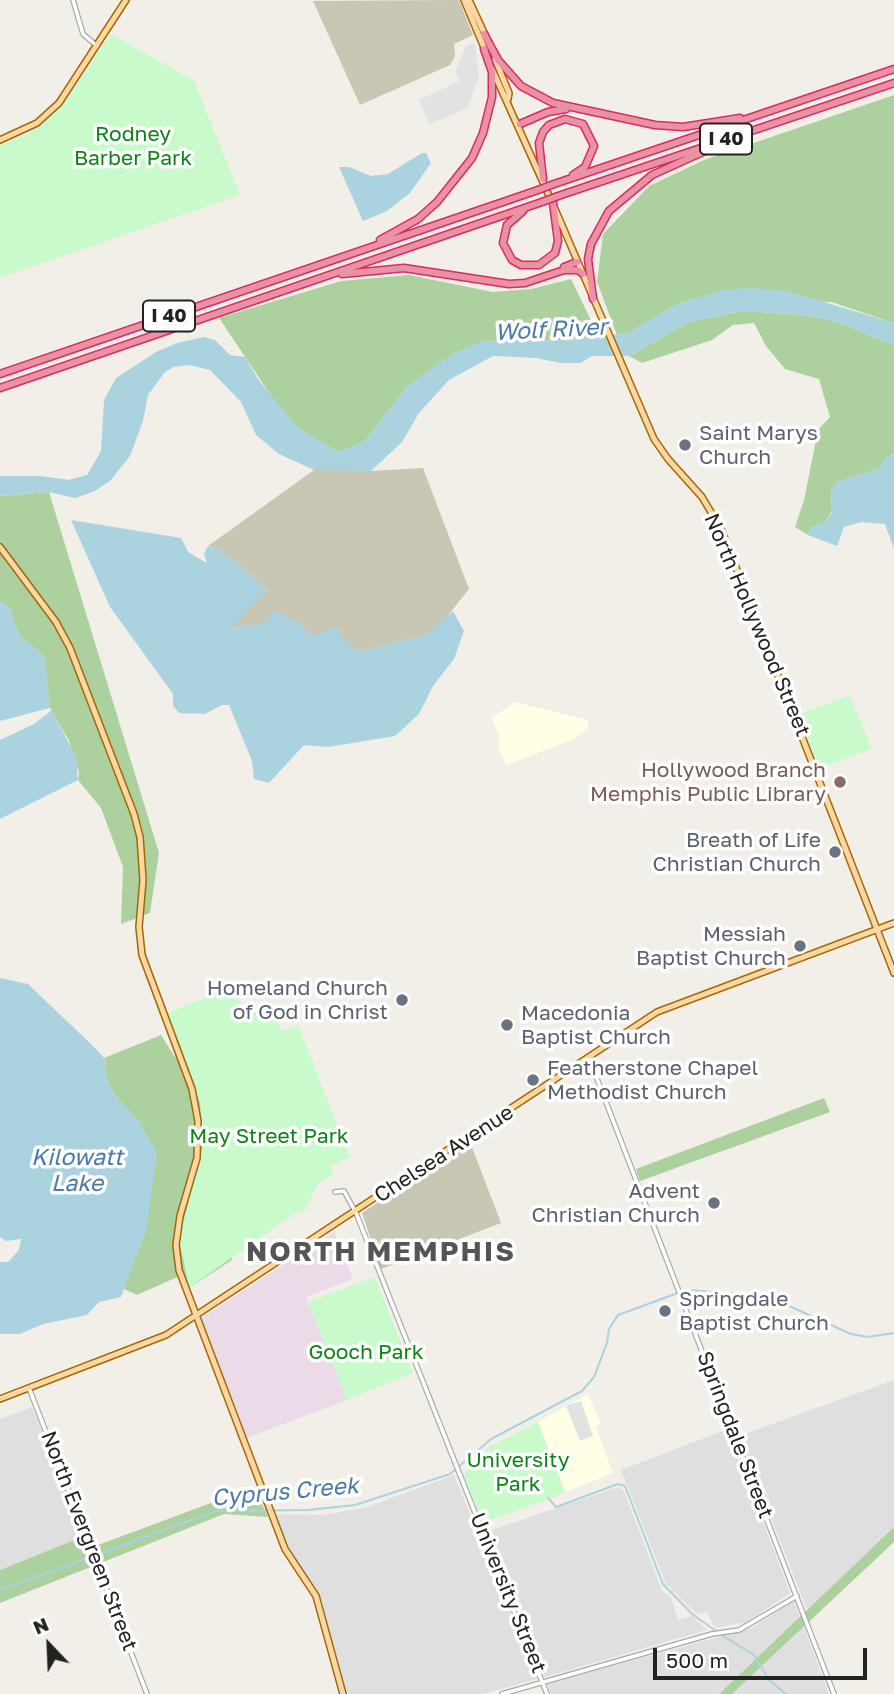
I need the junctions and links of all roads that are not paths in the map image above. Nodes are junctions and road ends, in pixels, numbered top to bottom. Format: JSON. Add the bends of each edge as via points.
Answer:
{"nodes":[{"id":1,"x":73,"y":0,"type":"edge"},
{"id":2,"x":126,"y":0,"type":"edge"},
{"id":3,"x":464,"y":0,"type":"edge"},
{"id":4,"x":469,"y":0,"type":"edge"},
{"id":5,"x":484,"y":34,"type":"junction"},
{"id":6,"x":97,"y":46,"type":"junction"},
{"id":7,"x":484,"y":49,"type":"junction"},
{"id":8,"x":894,"y":69,"type":"edge"},
{"id":9,"x":894,"y":83,"type":"edge"},
{"id":10,"x":508,"y":99,"type":"junction"},
{"id":11,"x":802,"y":100,"type":"junction"},
{"id":12,"x":582,"y":110,"type":"junction"},
{"id":13,"x":792,"y":117,"type":"junction"},
{"id":14,"x":520,"y":124,"type":"junction"},
{"id":15,"x":0,"y":141,"type":"edge"},
{"id":16,"x":543,"y":179,"type":"junction"},
{"id":17,"x":565,"y":180,"type":"junction"},
{"id":18,"x":539,"y":203,"type":"junction"},
{"id":19,"x":553,"y":204,"type":"junction"},
{"id":20,"x":338,"y":258,"type":"junction"},
{"id":21,"x":577,"y":262,"type":"junction"},
{"id":22,"x":583,"y":274,"type":"junction"},
{"id":23,"x":540,"y":278,"type":"junction"},
{"id":24,"x":317,"y":280,"type":"junction"},
{"id":25,"x":593,"y":299,"type":"junction"},
{"id":26,"x":0,"y":374,"type":"edge"},
{"id":27,"x":0,"y":388,"type":"edge"},
{"id":28,"x":2,"y":550,"type":"edge"},
{"id":29,"x":894,"y":923,"type":"edge"},
{"id":30,"x":876,"y":930,"type":"junction"},
{"id":31,"x":894,"y":973,"type":"edge"},
{"id":32,"x":589,"y":1058,"type":"junction"},
{"id":33,"x":335,"y":1192,"type":"dead end"},
{"id":34,"x":356,"y":1213,"type":"junction"},
{"id":35,"x":195,"y":1318,"type":"junction"},
{"id":36,"x":29,"y":1388,"type":"junction"},
{"id":37,"x":0,"y":1399,"type":"edge"},
{"id":38,"x":797,"y":1596,"type":"junction"},
{"id":39,"x":543,"y":1682,"type":"junction"},
{"id":40,"x":147,"y":1694,"type":"edge"},
{"id":41,"x":343,"y":1694,"type":"edge"},
{"id":42,"x":502,"y":1694,"type":"edge"},
{"id":43,"x":547,"y":1694,"type":"edge"},
{"id":44,"x":834,"y":1694,"type":"edge"}],
"edges":[{"from":1,"to":6,"type":"street","via":[[83,34]]},
{"from":2,"to":6,"type":"main road"},
{"from":3,"to":7,"type":"main road","name":"North Hollywood Street"},
{"from":4,"to":5,"type":"main road","name":"North Hollywood Street"},
{"from":5,"to":10,"type":"main road","name":"North Hollywood Street"},
{"from":5,"to":12,"type":"highway","via":[[498,60],[521,86],[553,103]]},
{"from":6,"to":15,"type":"main road","via":[[52,110],[31,127]]},
{"from":7,"to":10,"type":"main road","name":"North Hollywood Street"},
{"from":7,"to":20,"type":"highway","via":[[492,72],[492,97],[483,133],[456,181],[409,225]]},
{"from":8,"to":11,"type":"highway","number":"I 40"},
{"from":9,"to":13,"type":"highway","number":"I 40"},
{"from":10,"to":14,"type":"main road","name":"North Hollywood Street"},
{"from":11,"to":12,"type":"highway","via":[[741,118],[683,127]]},
{"from":11,"to":17,"type":"highway","number":"I 40"},
{"from":12,"to":14,"type":"highway","via":[[548,111]]},
{"from":13,"to":18,"type":"highway","number":"I 40","bridge":true},
{"from":13,"to":25,"type":"highway","via":[[669,165],[620,199],[591,244],[588,259]]},
{"from":14,"to":16,"type":"main road","name":"North Hollywood Street"},
{"from":16,"to":17,"type":"highway","via":[[539,143],[543,132],[556,121],[575,120],[588,130],[593,153],[586,167]]},
{"from":16,"to":19,"type":"main road","name":"North Hollywood Street"},
{"from":17,"to":20,"type":"highway","number":"I 40","bridge":true},
{"from":18,"to":19,"type":"highway","via":[[514,218],[504,234],[512,260],[529,267],[548,261],[555,253],[558,225]]},
{"from":18,"to":24,"type":"highway","number":"I 40"},
{"from":19,"to":21,"type":"main road","name":"North Hollywood Street"},
{"from":20,"to":26,"type":"highway","number":"I 40"},
{"from":21,"to":22,"type":"main road","name":"North Hollywood Street"},
{"from":21,"to":23,"type":"highway"},
{"from":22,"to":23,"type":"highway","via":[[572,269]]},
{"from":22,"to":25,"type":"main road","name":"North Hollywood Street"},
{"from":23,"to":24,"type":"highway","via":[[509,284],[404,268]]},
{"from":24,"to":27,"type":"highway","number":"I 40"},
{"from":25,"to":30,"type":"main road","name":"North Hollywood Street","via":[[654,439],[702,497],[721,529]]},
{"from":28,"to":35,"type":"main road","via":[[56,622],[70,649],[140,837],[142,955],[192,1089],[198,1121],[197,1158],[176,1245]]},
{"from":29,"to":30,"type":"main road","name":"Chelsea Avenue"},
{"from":30,"to":31,"type":"main road","name":"North Hollywood Street"},
{"from":30,"to":32,"type":"main road","name":"Chelsea Avenue","via":[[657,1012]]},
{"from":32,"to":34,"type":"main road","name":"Chelsea Avenue"},
{"from":32,"to":38,"type":"street","name":"Springdale Street"},
{"from":33,"to":34,"type":"street","name":"University Street","via":[[344,1191]]},
{"from":34,"to":35,"type":"main road","name":"Chelsea Avenue"},
{"from":34,"to":39,"type":"street","name":"University Street"},
{"from":35,"to":36,"type":"main road","name":"Chelsea Avenue","via":[[166,1335]]},
{"from":35,"to":41,"type":"main road","via":[[285,1549],[316,1597]]},
{"from":36,"to":37,"type":"main road","name":"Chelsea Avenue"},
{"from":36,"to":40,"type":"street","name":"North Evergreen Street"},
{"from":38,"to":39,"type":"street","via":[[746,1626]]},
{"from":38,"to":44,"type":"street","name":"Springdale Street"},
{"from":39,"to":42,"type":"street"},
{"from":39,"to":43,"type":"street","name":"University Street"}]}
